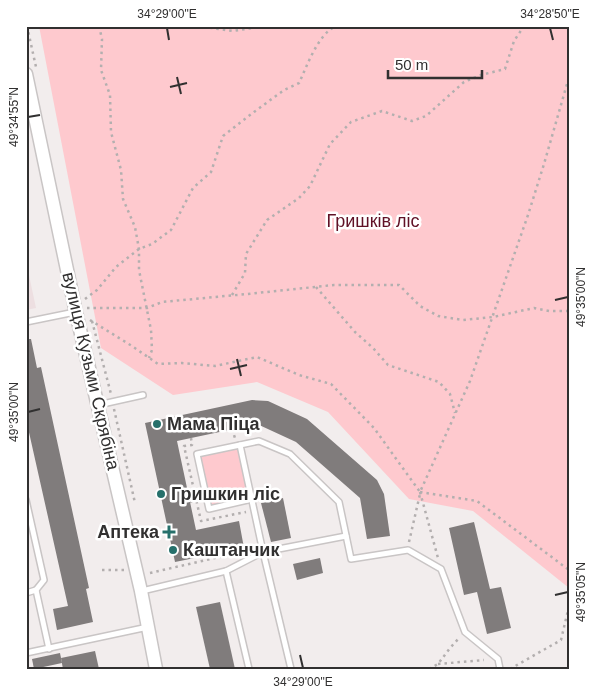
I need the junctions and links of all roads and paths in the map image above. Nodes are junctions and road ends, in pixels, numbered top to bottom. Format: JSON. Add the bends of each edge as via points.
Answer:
{"nodes":[{"id":1,"x":27,"y":26,"type":"edge"},
{"id":2,"x":99,"y":26,"type":"edge"},
{"id":3,"x":197,"y":26,"type":"edge"},
{"id":4,"x":265,"y":26,"type":"edge"},
{"id":5,"x":336,"y":26,"type":"edge"},
{"id":6,"x":524,"y":26,"type":"edge"},
{"id":7,"x":32,"y":74,"type":"edge"},
{"id":8,"x":569,"y":76,"type":"edge"},
{"id":9,"x":139,"y":249,"type":"junction"},
{"id":10,"x":316,"y":287,"type":"junction"},
{"id":11,"x":85,"y":289,"type":"dead end"},
{"id":12,"x":232,"y":295,"type":"junction"},
{"id":13,"x":87,"y":299,"type":"junction"},
{"id":14,"x":78,"y":307,"type":"junction"},
{"id":15,"x":147,"y":308,"type":"junction"},
{"id":16,"x":569,"y":311,"type":"edge"},
{"id":17,"x":493,"y":317,"type":"junction"},
{"id":18,"x":92,"y":321,"type":"junction"},
{"id":19,"x":26,"y":322,"type":"edge"},
{"id":20,"x":149,"y":358,"type":"junction"},
{"id":21,"x":143,"y":395,"type":"dead end"},
{"id":22,"x":112,"y":402,"type":"junction"},
{"id":23,"x":98,"y":405,"type":"junction"},
{"id":24,"x":455,"y":413,"type":"junction"},
{"id":25,"x":232,"y":429,"type":"dead end"},
{"id":26,"x":238,"y":445,"type":"junction"},
{"id":27,"x":185,"y":450,"type":"dead end"},
{"id":28,"x":179,"y":452,"type":"dead end"},
{"id":29,"x":192,"y":480,"type":"dead end"},
{"id":30,"x":186,"y":482,"type":"dead end"},
{"id":31,"x":420,"y":492,"type":"junction"},
{"id":32,"x":252,"y":499,"type":"junction"},
{"id":33,"x":26,"y":500,"type":"edge"},
{"id":34,"x":135,"y":504,"type":"dead end"},
{"id":35,"x":201,"y":521,"type":"dead end"},
{"id":36,"x":195,"y":523,"type":"dead end"},
{"id":37,"x":346,"y":536,"type":"junction"},
{"id":38,"x":408,"y":550,"type":"junction"},
{"id":39,"x":249,"y":551,"type":"dead end"},
{"id":40,"x":264,"y":552,"type":"junction"},
{"id":41,"x":441,"y":569,"type":"junction"},
{"id":42,"x":569,"y":570,"type":"edge"},
{"id":43,"x":226,"y":571,"type":"junction"},
{"id":44,"x":147,"y":589,"type":"junction"},
{"id":45,"x":36,"y":590,"type":"junction"},
{"id":46,"x":26,"y":592,"type":"edge"},
{"id":47,"x":569,"y":606,"type":"edge"},
{"id":48,"x":149,"y":627,"type":"junction"},
{"id":49,"x":465,"y":632,"type":"junction"},
{"id":50,"x":49,"y":649,"type":"junction"},
{"id":51,"x":26,"y":653,"type":"edge"},
{"id":52,"x":489,"y":659,"type":"dead end"},
{"id":53,"x":438,"y":664,"type":"junction"},
{"id":54,"x":156,"y":669,"type":"edge"},
{"id":55,"x":249,"y":669,"type":"edge"},
{"id":56,"x":292,"y":669,"type":"edge"},
{"id":57,"x":429,"y":669,"type":"edge"},
{"id":58,"x":500,"y":669,"type":"edge"},
{"id":59,"x":510,"y":669,"type":"edge"}],
"edges":[{"from":1,"to":7,"type":"path"},
{"from":2,"to":9,"type":"path","via":[[102,39],[100,70],[110,95],[111,132],[121,170],[123,200],[135,227]]},
{"from":3,"to":4,"type":"path","via":[[233,31]]},
{"from":5,"to":9,"type":"path","via":[[315,48],[299,83],[284,90],[223,136],[211,172],[193,188],[172,230]]},
{"from":6,"to":12,"type":"path","via":[[514,42],[505,69],[464,82],[426,116],[412,121],[382,111],[351,122],[330,144],[310,186],[299,198],[267,220],[246,254],[245,273]]},
{"from":7,"to":14,"type":"street","name":"вулиця Кузьми Скрябіна"},
{"from":8,"to":17,"type":"path","via":[[544,164]]},
{"from":9,"to":13,"type":"path","via":[[116,267]]},
{"from":9,"to":15,"type":"path","via":[[139,270]]},
{"from":10,"to":12,"type":"path"},
{"from":10,"to":17,"type":"path","via":[[399,285],[420,306],[438,316],[463,320]]},
{"from":10,"to":24,"type":"path","via":[[388,365],[438,382],[450,394]]},
{"from":11,"to":13,"type":"path"},
{"from":12,"to":15,"type":"path","via":[[162,302]]},
{"from":13,"to":14,"type":"path"},
{"from":14,"to":15,"type":"path"},
{"from":14,"to":18,"type":"path"},
{"from":14,"to":18,"type":"path"},
{"from":14,"to":19,"type":"lane"},
{"from":14,"to":23,"type":"street","name":"вулиця Кузьми Скрябіна"},
{"from":15,"to":20,"type":"path","via":[[152,350]]},
{"from":16,"to":17,"type":"path","via":[[534,308]]},
{"from":17,"to":24,"type":"path"},
{"from":18,"to":20,"type":"path"},
{"from":18,"to":22,"type":"path"},
{"from":20,"to":31,"type":"path","via":[[158,364],[215,366],[257,357],[331,384],[374,428]]},
{"from":21,"to":22,"type":"lane"},
{"from":22,"to":23,"type":"lane"},
{"from":22,"to":34,"type":"path"},
{"from":23,"to":44,"type":"street","name":"вулиця Кузьми Скрябіна"},
{"from":24,"to":31,"type":"path"},
{"from":25,"to":26,"type":"path"},
{"from":26,"to":32,"type":"lane"},
{"from":26,"to":32,"type":"lane","via":[[197,454],[209,509]]},
{"from":26,"to":37,"type":"lane","via":[[259,441],[290,454],[339,502]]},
{"from":27,"to":28,"type":"path"},
{"from":29,"to":30,"type":"path"},
{"from":31,"to":38,"type":"path"},
{"from":31,"to":41,"type":"path"},
{"from":31,"to":42,"type":"path","via":[[477,501]]},
{"from":32,"to":40,"type":"lane"},
{"from":33,"to":45,"type":"lane","via":[[44,580]]},
{"from":35,"to":36,"type":"path"},
{"from":37,"to":38,"type":"lane","via":[[351,559]]},
{"from":37,"to":40,"type":"lane"},
{"from":38,"to":41,"type":"lane"},
{"from":39,"to":44,"type":"path","via":[[149,571]]},
{"from":40,"to":43,"type":"lane"},
{"from":40,"to":56,"type":"lane"},
{"from":41,"to":49,"type":"lane"},
{"from":43,"to":44,"type":"lane"},
{"from":43,"to":55,"type":"lane"},
{"from":44,"to":48,"type":"street","name":"вулиця Кузьми Скрябіна"},
{"from":45,"to":46,"type":"lane"},
{"from":45,"to":50,"type":"lane"},
{"from":47,"to":59,"type":"path","via":[[561,640]]},
{"from":48,"to":50,"type":"lane"},
{"from":48,"to":54,"type":"street","name":"вулиця Кузьми Скрябіна"},
{"from":49,"to":53,"type":"path"},
{"from":49,"to":58,"type":"lane","via":[[498,659]]},
{"from":50,"to":51,"type":"lane"},
{"from":52,"to":53,"type":"path"},
{"from":53,"to":57,"type":"path"}]}
